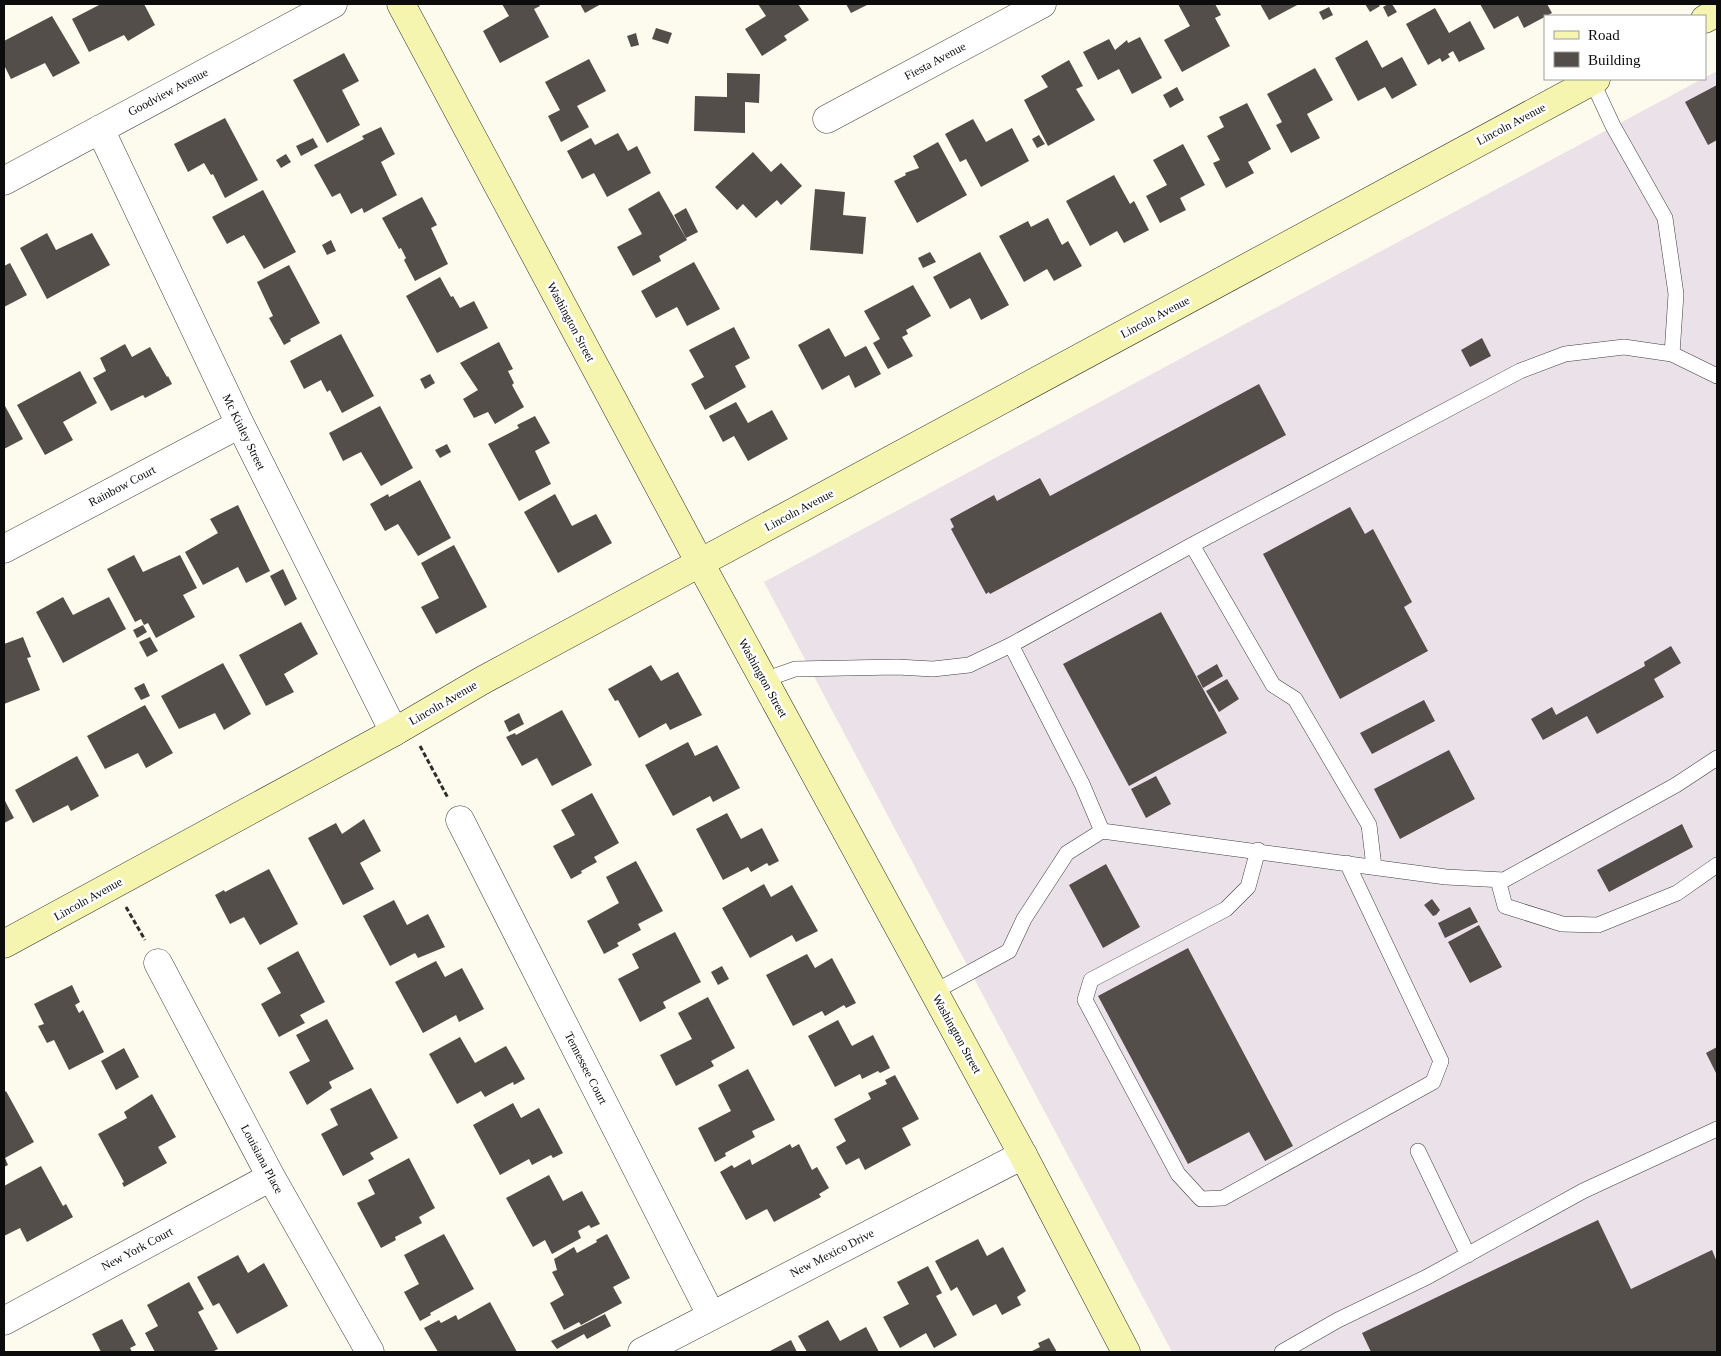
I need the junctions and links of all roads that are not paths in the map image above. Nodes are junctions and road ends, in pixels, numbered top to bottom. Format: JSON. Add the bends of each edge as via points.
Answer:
{"nodes":[{"id":1,"x":333,"y":4,"type":"edge"},
{"id":2,"x":401,"y":4,"type":"edge"},
{"id":3,"x":1042,"y":4,"type":"edge"},
{"id":4,"x":1717,"y":12,"type":"edge"},
{"id":5,"x":1706,"y":18,"type":"edge"},
{"id":6,"x":1594,"y":80,"type":"edge"},
{"id":7,"x":827,"y":119,"type":"dead end"},
{"id":8,"x":100,"y":129,"type":"junction"},
{"id":9,"x":4,"y":181,"type":"edge"},
{"id":10,"x":1672,"y":354,"type":"junction"},
{"id":11,"x":1717,"y":376,"type":"edge"},
{"id":12,"x":240,"y":424,"type":"junction"},
{"id":13,"x":1192,"y":545,"type":"junction"},
{"id":14,"x":4,"y":549,"type":"edge"},
{"id":15,"x":700,"y":563,"type":"junction"},
{"id":16,"x":1011,"y":645,"type":"junction"},
{"id":17,"x":764,"y":680,"type":"junction"},
{"id":18,"x":401,"y":728,"type":"junction"},
{"id":19,"x":1717,"y":758,"type":"edge"},
{"id":20,"x":460,"y":820,"type":"road end"},
{"id":21,"x":1102,"y":831,"type":"junction"},
{"id":22,"x":1258,"y":850,"type":"junction"},
{"id":23,"x":1347,"y":863,"type":"junction"},
{"id":24,"x":1717,"y":865,"type":"edge"},
{"id":25,"x":1374,"y":867,"type":"junction"},
{"id":26,"x":1498,"y":880,"type":"junction"},
{"id":27,"x":4,"y":944,"type":"edge"},
{"id":28,"x":158,"y":963,"type":"road end"},
{"id":29,"x":934,"y":992,"type":"junction"},
{"id":30,"x":1717,"y":1129,"type":"edge"},
{"id":31,"x":1418,"y":1151,"type":"dead end"},
{"id":32,"x":1023,"y":1155,"type":"junction"},
{"id":33,"x":271,"y":1177,"type":"junction"},
{"id":34,"x":1468,"y":1254,"type":"junction"},
{"id":35,"x":711,"y":1315,"type":"junction"},
{"id":36,"x":4,"y":1321,"type":"edge"},
{"id":37,"x":370,"y":1352,"type":"edge"},
{"id":38,"x":642,"y":1352,"type":"edge"},
{"id":39,"x":1126,"y":1352,"type":"edge"},
{"id":40,"x":1282,"y":1352,"type":"edge"}],
"edges":[{"from":1,"to":8,"type":"street","name":"Goodview Avenue"},
{"from":2,"to":15,"type":"street","name":"Washington Street"},
{"from":3,"to":7,"type":"street","name":"Fiesta Avenue"},
{"from":4,"to":5,"type":"street"},
{"from":6,"to":10,"type":"lane","via":[[1613,126],[1665,218],[1676,294]]},
{"from":6,"to":15,"type":"street","name":"Lincoln Avenue"},
{"from":8,"to":9,"type":"street","name":"Goodview Avenue"},
{"from":8,"to":12,"type":"street","name":"Mc Kinley Street"},
{"from":10,"to":11,"type":"lane"},
{"from":10,"to":13,"type":"lane","via":[[1624,347],[1565,354],[1520,371]]},
{"from":12,"to":14,"type":"street","name":"Rainbow Court"},
{"from":12,"to":18,"type":"street","name":"Mc Kinley Street"},
{"from":13,"to":16,"type":"lane"},
{"from":13,"to":25,"type":"lane","via":[[1273,685],[1296,699],[1369,825]]},
{"from":15,"to":17,"type":"street","name":"Washington Street"},
{"from":15,"to":18,"type":"street","name":"Lincoln Avenue"},
{"from":16,"to":17,"type":"lane","via":[[969,665],[933,669],[795,669]]},
{"from":16,"to":21,"type":"lane","via":[[1082,784]]},
{"from":17,"to":29,"type":"street","name":"Washington Street"},
{"from":18,"to":27,"type":"street","name":"Lincoln Avenue"},
{"from":19,"to":26,"type":"lane","via":[[1676,785],[1504,880]]},
{"from":20,"to":35,"type":"street","name":"Tennessee Court"},
{"from":21,"to":22,"type":"lane"},
{"from":21,"to":29,"type":"lane","via":[[1068,853],[1024,919],[1009,951]]},
{"from":22,"to":23,"type":"lane"},
{"from":22,"to":23,"type":"lane","via":[[1248,888],[1226,909],[1091,980],[1085,1000],[1178,1174],[1201,1199],[1223,1198],[1433,1082],[1441,1061]]},
{"from":23,"to":25,"type":"lane"},
{"from":24,"to":26,"type":"lane","via":[[1677,893],[1598,925],[1562,924],[1505,906]]},
{"from":25,"to":26,"type":"lane","via":[[1446,878]]},
{"from":28,"to":33,"type":"street","name":"Louisiana Place"},
{"from":29,"to":32,"type":"street","name":"Washington Street"},
{"from":30,"to":34,"type":"lane","via":[[1583,1191]]},
{"from":31,"to":34,"type":"lane"},
{"from":32,"to":35,"type":"street","name":"New Mexico Drive"},
{"from":32,"to":39,"type":"street","name":"Washington Street"},
{"from":33,"to":36,"type":"street","name":"New York Court"},
{"from":33,"to":37,"type":"street","name":"Louisiana Place"},
{"from":34,"to":40,"type":"lane"},
{"from":35,"to":38,"type":"street","name":"New Mexico Drive"}]}
